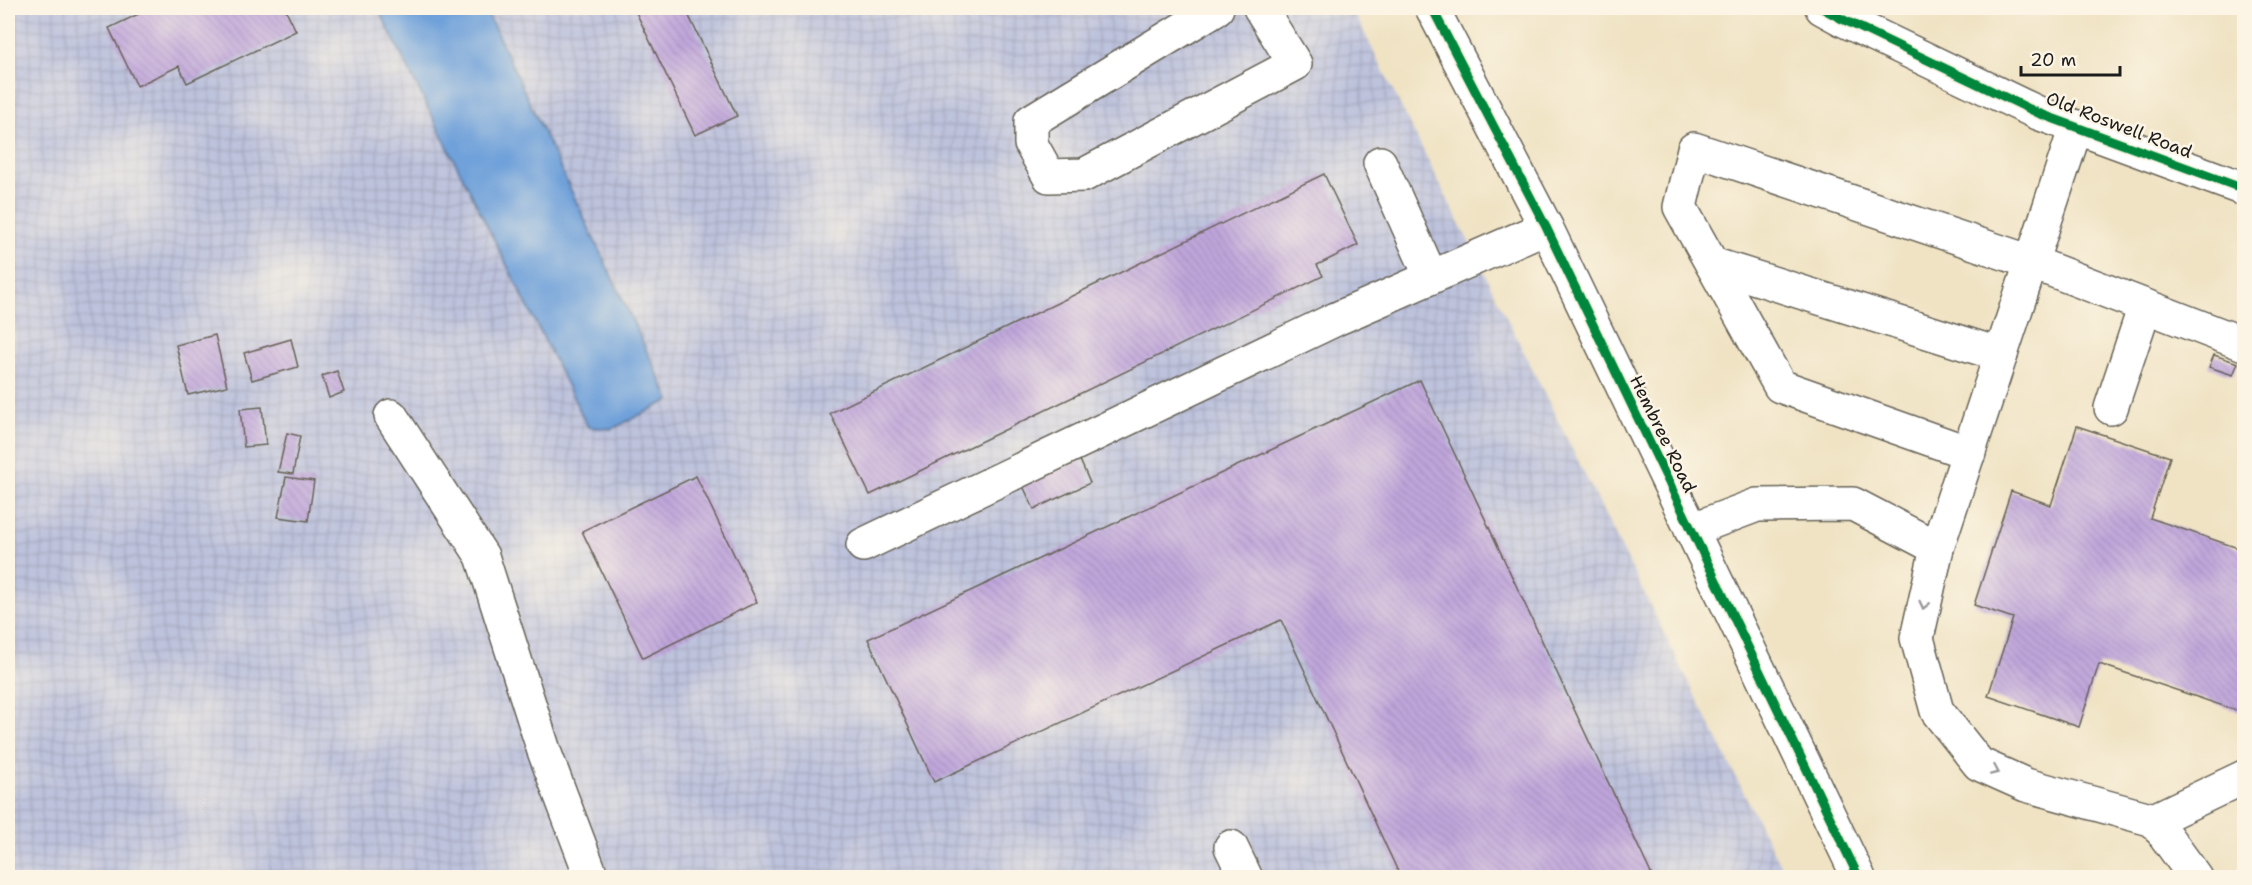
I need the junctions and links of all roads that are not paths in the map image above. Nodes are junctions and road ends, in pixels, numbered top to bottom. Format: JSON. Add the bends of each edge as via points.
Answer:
{"nodes":[{"id":1,"x":1217,"y":8,"type":"edge"},
{"id":2,"x":1260,"y":8,"type":"edge"},
{"id":3,"x":1822,"y":8,"type":"edge"},
{"id":4,"x":1439,"y":13,"type":"edge"},
{"id":5,"x":2076,"y":127,"type":"junction"},
{"id":6,"x":1380,"y":163,"type":"dead end"},
{"id":7,"x":2244,"y":189,"type":"edge"},
{"id":8,"x":1546,"y":227,"type":"junction"},
{"id":9,"x":2031,"y":262,"type":"junction"},
{"id":10,"x":1712,"y":264,"type":"junction"},
{"id":11,"x":1431,"y":278,"type":"junction"},
{"id":12,"x":2145,"y":306,"type":"junction"},
{"id":13,"x":2244,"y":344,"type":"edge"},
{"id":14,"x":2001,"y":355,"type":"junction"},
{"id":15,"x":2111,"y":408,"type":"dead end"},
{"id":16,"x":391,"y":416,"type":"dead end"},
{"id":17,"x":1969,"y":453,"type":"junction"},
{"id":18,"x":1691,"y":530,"type":"junction"},
{"id":19,"x":863,"y":545,"type":"dead end"},
{"id":20,"x":1937,"y":548,"type":"junction"},
{"id":21,"x":2244,"y":777,"type":"edge"},
{"id":22,"x":2154,"y":820,"type":"junction"},
{"id":23,"x":1231,"y":847,"type":"dead end"},
{"id":24,"x":592,"y":878,"type":"edge"},
{"id":25,"x":1246,"y":878,"type":"edge"},
{"id":26,"x":1859,"y":878,"type":"edge"},
{"id":27,"x":2196,"y":878,"type":"edge"}],
"edges":[{"from":1,"to":2,"type":"street","via":[[1031,121],[1030,144],[1049,176],[1084,175],[1295,64]]},
{"from":3,"to":5,"type":"street","name":"Old Roswell Road","via":[[2038,113]]},
{"from":4,"to":8,"type":"street","name":"Hembree Road"},
{"from":5,"to":7,"type":"street","name":"Old Roswell Road"},
{"from":5,"to":9,"type":"street"},
{"from":6,"to":11,"type":"street"},
{"from":8,"to":11,"type":"street"},
{"from":8,"to":18,"type":"street","name":"Hembree Road"},
{"from":9,"to":10,"type":"street","via":[[1694,149],[1680,207]]},
{"from":9,"to":12,"type":"street"},
{"from":9,"to":14,"type":"street"},
{"from":10,"to":14,"type":"street"},
{"from":10,"to":17,"type":"street","via":[[1780,386]]},
{"from":11,"to":19,"type":"street","via":[[1336,319]]},
{"from":12,"to":13,"type":"street"},
{"from":12,"to":15,"type":"street"},
{"from":14,"to":17,"type":"street"},
{"from":16,"to":24,"type":"street","via":[[482,556],[544,751]]},
{"from":17,"to":20,"type":"street"},
{"from":18,"to":20,"type":"street","via":[[1757,505],[1853,504]]},
{"from":18,"to":26,"type":"street","name":"Hembree Road"},
{"from":20,"to":22,"type":"street","one_way":true,"via":[[1917,638],[1937,711],[1979,764],[2026,785]]},
{"from":21,"to":22,"type":"street"},
{"from":22,"to":27,"type":"street"},
{"from":23,"to":25,"type":"street"}]}
